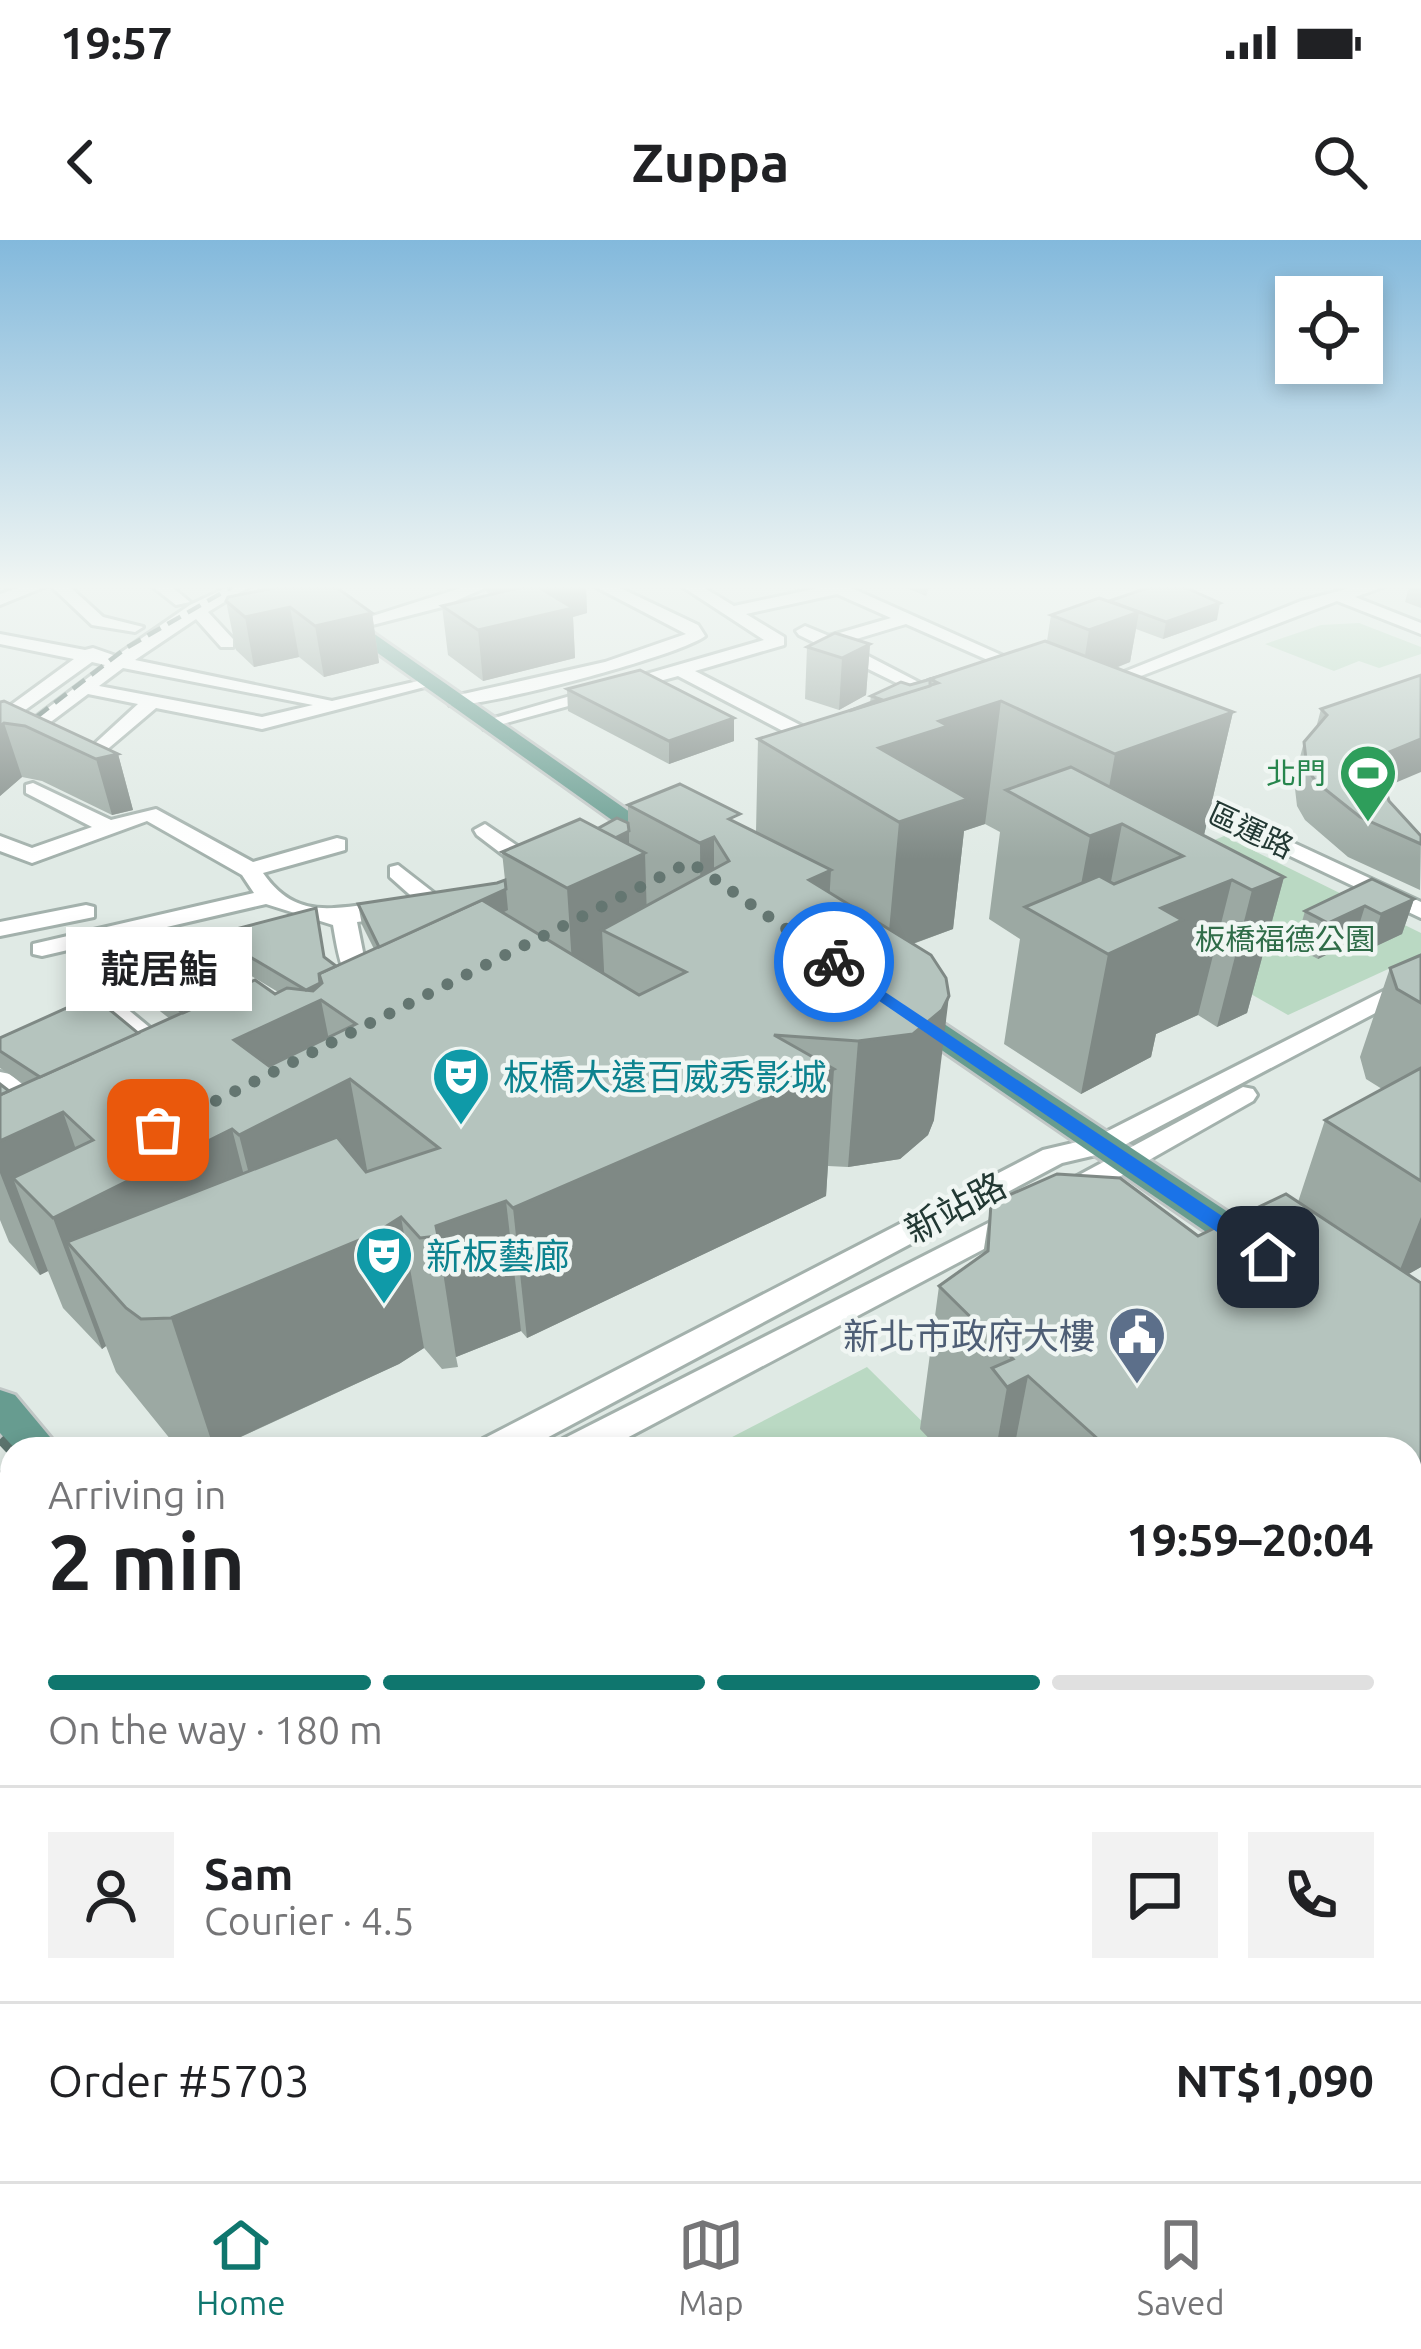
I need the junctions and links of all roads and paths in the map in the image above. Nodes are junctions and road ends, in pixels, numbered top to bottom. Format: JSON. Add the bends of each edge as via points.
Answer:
{"nodes":[{"id":1,"x":59,"y":678,"type":"edge"},
{"id":2,"x":98,"y":678,"type":"edge"},
{"id":3,"x":202,"y":678,"type":"edge"},
{"id":4,"x":422,"y":678,"type":"edge"},
{"id":5,"x":561,"y":678,"type":"edge"},
{"id":6,"x":654,"y":678,"type":"edge"},
{"id":7,"x":695,"y":678,"type":"edge"},
{"id":8,"x":900,"y":678,"type":"edge"},
{"id":9,"x":1043,"y":678,"type":"edge"},
{"id":10,"x":1139,"y":678,"type":"edge"},
{"id":11,"x":649,"y":679,"type":"junction"},
{"id":12,"x":1046,"y":679,"type":"edge"},
{"id":13,"x":938,"y":680,"type":"edge"},
{"id":14,"x":430,"y":683,"type":"junction"},
{"id":15,"x":917,"y":686,"type":"junction"},
{"id":16,"x":84,"y":688,"type":"junction"},
{"id":17,"x":668,"y":689,"type":"edge"},
{"id":18,"x":886,"y":698,"type":"edge"},
{"id":19,"x":1085,"y":700,"type":"edge"},
{"id":20,"x":153,"y":701,"type":"junction"},
{"id":21,"x":457,"y":701,"type":"junction"},
{"id":22,"x":336,"y":705,"type":"junction"},
{"id":23,"x":773,"y":718,"type":"junction"},
{"id":24,"x":0,"y":722,"type":"edge"},
{"id":25,"x":491,"y":725,"type":"junction"},
{"id":26,"x":746,"y":730,"type":"dead end"},
{"id":27,"x":97,"y":752,"type":"edge"},
{"id":28,"x":0,"y":754,"type":"edge"},
{"id":29,"x":849,"y":764,"type":"edge"},
{"id":30,"x":1149,"y":782,"type":"edge"},
{"id":31,"x":33,"y":789,"type":"dead end"},
{"id":32,"x":111,"y":827,"type":"junction"},
{"id":33,"x":485,"y":830,"type":"dead end"},
{"id":34,"x":337,"y":845,"type":"dead end"},
{"id":35,"x":10,"y":849,"type":"edge"},
{"id":36,"x":681,"y":859,"type":"joint"},
{"id":37,"x":250,"y":870,"type":"junction"},
{"id":38,"x":639,"y":870,"type":"edge"},
{"id":39,"x":398,"y":872,"type":"dead end"},
{"id":40,"x":506,"y":886,"type":"edge"},
{"id":41,"x":268,"y":897,"type":"junction"},
{"id":42,"x":1421,"y":910,"type":"edge"},
{"id":43,"x":86,"y":912,"type":"dead end"},
{"id":44,"x":344,"y":918,"type":"junction"},
{"id":45,"x":0,"y":929,"type":"edge"},
{"id":46,"x":42,"y":949,"type":"dead end"},
{"id":47,"x":197,"y":956,"type":"edge"},
{"id":48,"x":1421,"y":979,"type":"edge"},
{"id":49,"x":872,"y":989,"type":"edge"},
{"id":50,"x":1421,"y":1000,"type":"edge"},
{"id":51,"x":104,"y":1004,"type":"junction"},
{"id":52,"x":344,"y":1012,"type":"edge"},
{"id":53,"x":0,"y":1052,"type":"edge"},
{"id":54,"x":184,"y":1069,"type":"edge"},
{"id":55,"x":0,"y":1079,"type":"edge"},
{"id":56,"x":63,"y":1128,"type":"edge"},
{"id":57,"x":1116,"y":1153,"type":"junction"},
{"id":58,"x":1267,"y":1210,"type":"edge"},
{"id":59,"x":1230,"y":1231,"type":"junction"},
{"id":60,"x":1288,"y":1270,"type":"edge"},
{"id":61,"x":0,"y":1406,"type":"edge"},
{"id":62,"x":28,"y":1437,"type":"edge"},
{"id":63,"x":518,"y":1437,"type":"edge"},
{"id":64,"x":597,"y":1437,"type":"edge"}],
"edges":[{"from":1,"to":24,"type":"street"},
{"from":2,"to":16,"type":"street"},
{"from":3,"to":22,"type":"street"},
{"from":4,"to":14,"type":"main road"},
{"from":5,"to":21,"type":"street"},
{"from":6,"to":11,"type":"street"},
{"from":7,"to":23,"type":"street"},
{"from":8,"to":15,"type":"street"},
{"from":9,"to":12,"type":"street"},
{"from":10,"to":19,"type":"street"},
{"from":11,"to":17,"type":"street"},
{"from":11,"to":25,"type":"street"},
{"from":13,"to":15,"type":"street"},
{"from":14,"to":21,"type":"main road"},
{"from":14,"to":22,"type":"street"},
{"from":15,"to":18,"type":"street"},
{"from":16,"to":20,"type":"street"},
{"from":16,"to":28,"type":"street"},
{"from":20,"to":22,"type":"street","via":[[212,722],[262,723]]},
{"from":20,"to":27,"type":"street"},
{"from":21,"to":25,"type":"main road"},
{"from":23,"to":26,"type":"street"},
{"from":23,"to":29,"type":"street","via":[[825,732]]},
{"from":25,"to":36,"type":"main road","via":[[619,826]]},
{"from":30,"to":42,"type":"street","name":"區運路"},
{"from":31,"to":32,"type":"street"},
{"from":32,"to":35,"type":"street","via":[[32,856]]},
{"from":32,"to":37,"type":"street","via":[[149,813]]},
{"from":33,"to":40,"type":"street","via":[[546,864]]},
{"from":34,"to":37,"type":"street"},
{"from":36,"to":38,"type":"street"},
{"from":37,"to":41,"type":"street"},
{"from":39,"to":44,"type":"street","via":[[444,903]]},
{"from":41,"to":44,"type":"street"},
{"from":41,"to":46,"type":"street"},
{"from":43,"to":45,"type":"street"},
{"from":44,"to":52,"type":"street","via":[[359,981],[387,992]]},
{"from":47,"to":51,"type":"street"},
{"from":48,"to":57,"type":"street","name":"新站路"},
{"from":49,"to":57,"type":"main road"},
{"from":50,"to":57,"type":"street","name":"新站路","via":[[1150,1144]]},
{"from":51,"to":53,"type":"street"},
{"from":51,"to":54,"type":"street"},
{"from":55,"to":56,"type":"street"},
{"from":57,"to":59,"type":"main road"},
{"from":57,"to":63,"type":"street","name":"新站路","via":[[1053,1156]]},
{"from":57,"to":64,"type":"street","name":"新站路"},
{"from":58,"to":59,"type":"street"},
{"from":59,"to":60,"type":"main road"},
{"from":61,"to":62,"type":"main road"}]}
